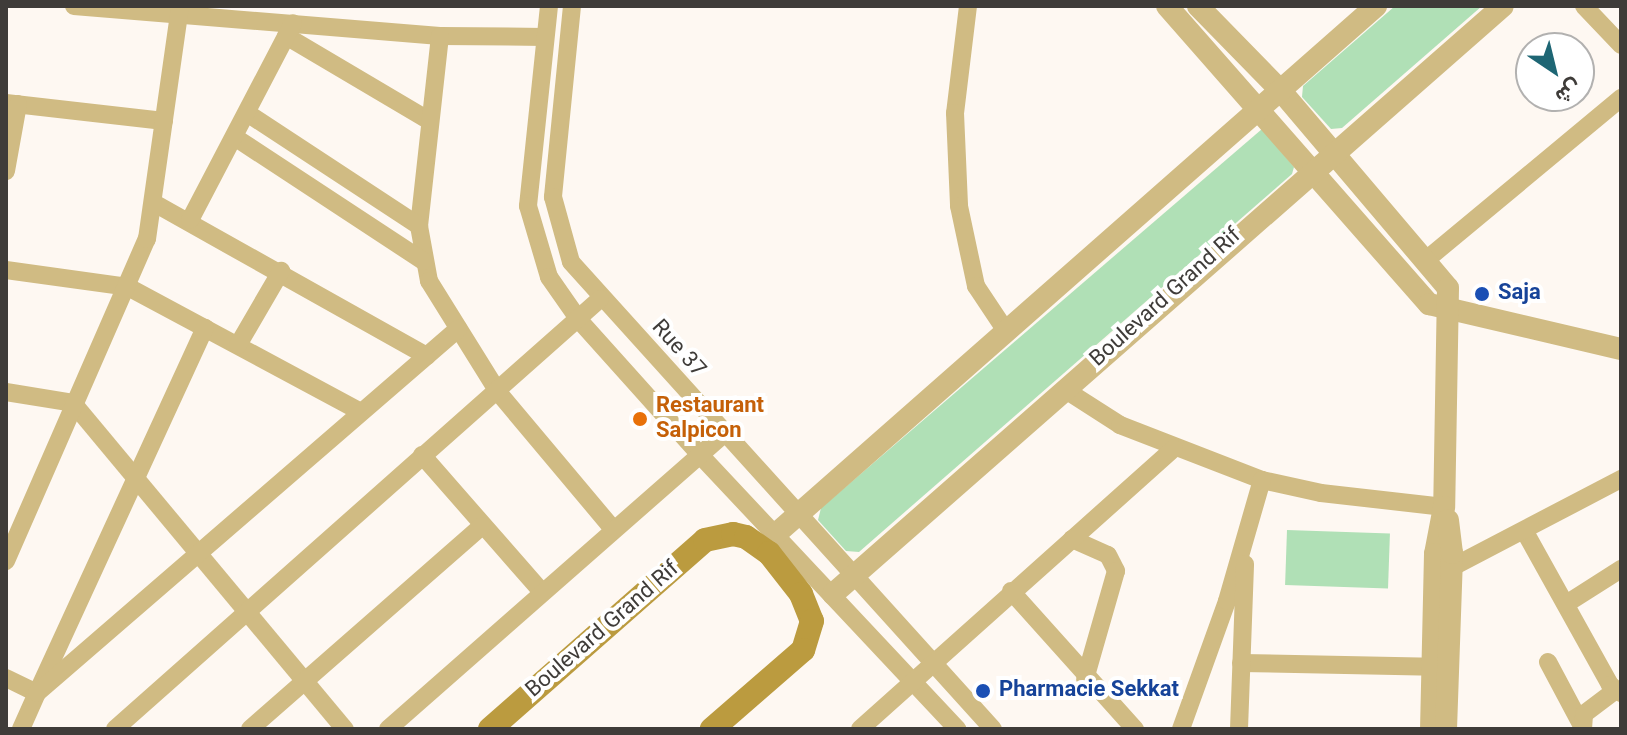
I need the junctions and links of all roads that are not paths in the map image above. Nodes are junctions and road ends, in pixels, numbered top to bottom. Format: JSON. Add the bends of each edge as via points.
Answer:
{"nodes":[{"id":1,"x":74,"y":6,"type":"edge"},
{"id":2,"x":549,"y":6,"type":"edge"},
{"id":3,"x":572,"y":6,"type":"edge"},
{"id":4,"x":968,"y":6,"type":"edge"},
{"id":5,"x":1167,"y":6,"type":"edge"},
{"id":6,"x":1198,"y":6,"type":"edge"},
{"id":7,"x":1376,"y":6,"type":"edge"},
{"id":8,"x":1503,"y":6,"type":"edge"},
{"id":9,"x":1584,"y":6,"type":"edge"},
{"id":10,"x":180,"y":11,"type":"edge"},
{"id":11,"x":290,"y":30,"type":"junction"},
{"id":12,"x":440,"y":36,"type":"junction"},
{"id":13,"x":545,"y":37,"type":"junction"},
{"id":14,"x":1621,"y":45,"type":"edge"},
{"id":15,"x":1281,"y":91,"type":"junction"},
{"id":16,"x":1621,"y":98,"type":"edge"},
{"id":17,"x":12,"y":104,"type":"edge"},
{"id":18,"x":1260,"y":109,"type":"junction"},
{"id":19,"x":247,"y":113,"type":"junction"},
{"id":20,"x":164,"y":121,"type":"junction"},
{"id":21,"x":430,"y":121,"type":"junction"},
{"id":22,"x":236,"y":138,"type":"junction"},
{"id":23,"x":1334,"y":151,"type":"junction"},
{"id":24,"x":1312,"y":169,"type":"junction"},
{"id":25,"x":333,"y":170,"type":"junction"},
{"id":26,"x":6,"y":171,"type":"edge"},
{"id":27,"x":321,"y":189,"type":"junction"},
{"id":28,"x":528,"y":194,"type":"junction"},
{"id":29,"x":553,"y":197,"type":"junction"},
{"id":30,"x":154,"y":203,"type":"junction"},
{"id":31,"x":190,"y":220,"type":"junction"},
{"id":32,"x":419,"y":226,"type":"junction"},
{"id":33,"x":1426,"y":260,"type":"junction"},
{"id":34,"x":423,"y":261,"type":"junction"},
{"id":35,"x":6,"y":270,"type":"edge"},
{"id":36,"x":281,"y":271,"type":"junction"},
{"id":37,"x":128,"y":287,"type":"junction"},
{"id":38,"x":600,"y":299,"type":"junction"},
{"id":39,"x":1451,"y":310,"type":"junction"},
{"id":40,"x":579,"y":320,"type":"junction"},
{"id":41,"x":205,"y":328,"type":"junction"},
{"id":42,"x":458,"y":329,"type":"junction"},
{"id":43,"x":1006,"y":331,"type":"junction"},
{"id":44,"x":238,"y":345,"type":"junction"},
{"id":45,"x":1621,"y":349,"type":"edge"},
{"id":46,"x":427,"y":356,"type":"junction"},
{"id":47,"x":1064,"y":389,"type":"junction"},
{"id":48,"x":6,"y":392,"type":"edge"},
{"id":49,"x":498,"y":392,"type":"junction"},
{"id":50,"x":73,"y":403,"type":"junction"},
{"id":51,"x":359,"y":411,"type":"junction"},
{"id":52,"x":723,"y":435,"type":"junction"},
{"id":53,"x":1174,"y":448,"type":"junction"},
{"id":54,"x":422,"y":455,"type":"junction"},
{"id":55,"x":700,"y":455,"type":"junction"},
{"id":56,"x":134,"y":479,"type":"junction"},
{"id":57,"x":1621,"y":479,"type":"edge"},
{"id":58,"x":1262,"y":480,"type":"junction"},
{"id":59,"x":1444,"y":507,"type":"junction"},
{"id":60,"x":798,"y":514,"type":"junction"},
{"id":61,"x":482,"y":526,"type":"junction"},
{"id":62,"x":1247,"y":526,"type":"junction"},
{"id":63,"x":613,"y":529,"type":"junction"},
{"id":64,"x":1525,"y":532,"type":"junction"},
{"id":65,"x":777,"y":533,"type":"junction"},
{"id":66,"x":1072,"y":539,"type":"junction"},
{"id":67,"x":198,"y":552,"type":"junction"},
{"id":68,"x":6,"y":559,"type":"edge"},
{"id":69,"x":1621,"y":569,"type":"edge"},
{"id":70,"x":1443,"y":572,"type":"junction"},
{"id":71,"x":854,"y":575,"type":"junction"},
{"id":72,"x":541,"y":591,"type":"junction"},
{"id":73,"x":1011,"y":591,"type":"junction"},
{"id":74,"x":833,"y":594,"type":"junction"},
{"id":75,"x":1566,"y":604,"type":"junction"},
{"id":76,"x":248,"y":611,"type":"junction"},
{"id":77,"x":1548,"y":662,"type":"dead end"},
{"id":78,"x":1241,"y":663,"type":"junction"},
{"id":79,"x":931,"y":664,"type":"junction"},
{"id":80,"x":1440,"y":667,"type":"junction"},
{"id":81,"x":6,"y":678,"type":"edge"},
{"id":82,"x":1085,"y":679,"type":"junction"},
{"id":83,"x":306,"y":681,"type":"junction"},
{"id":84,"x":912,"y":681,"type":"junction"},
{"id":85,"x":1618,"y":692,"type":"edge"},
{"id":86,"x":37,"y":693,"type":"junction"},
{"id":87,"x":1582,"y":727,"type":"edge"},
{"id":88,"x":21,"y":729,"type":"edge"},
{"id":89,"x":115,"y":729,"type":"edge"},
{"id":90,"x":250,"y":729,"type":"edge"},
{"id":91,"x":345,"y":729,"type":"edge"},
{"id":92,"x":388,"y":729,"type":"edge"},
{"id":93,"x":490,"y":729,"type":"edge"},
{"id":94,"x":712,"y":729,"type":"edge"},
{"id":95,"x":860,"y":729,"type":"edge"},
{"id":96,"x":957,"y":729,"type":"edge"},
{"id":97,"x":993,"y":729,"type":"edge"},
{"id":98,"x":1135,"y":729,"type":"edge"},
{"id":99,"x":1181,"y":729,"type":"edge"},
{"id":100,"x":1239,"y":729,"type":"edge"},
{"id":101,"x":1431,"y":729,"type":"edge"},
{"id":102,"x":1446,"y":729,"type":"edge"}],
"edges":[{"from":1,"to":10,"type":"street"},
{"from":2,"to":13,"type":"street"},
{"from":3,"to":29,"type":"street","name":"Rue 37"},
{"from":4,"to":43,"type":"street","via":[[955,113],[959,206],[976,286]]},
{"from":5,"to":18,"type":"street"},
{"from":6,"to":15,"type":"street"},
{"from":7,"to":15,"type":"street"},
{"from":8,"to":23,"type":"street","name":"Boulevard Grand Rif"},
{"from":9,"to":14,"type":"street"},
{"from":10,"to":11,"type":"street"},
{"from":10,"to":20,"type":"street"},
{"from":11,"to":12,"type":"street"},
{"from":11,"to":19,"type":"street"},
{"from":11,"to":21,"type":"street"},
{"from":12,"to":13,"type":"street"},
{"from":12,"to":21,"type":"street"},
{"from":13,"to":28,"type":"street"},
{"from":15,"to":18,"type":"street"},
{"from":15,"to":23,"type":"street"},
{"from":16,"to":33,"type":"street"},
{"from":17,"to":20,"type":"street"},
{"from":17,"to":26,"type":"street"},
{"from":18,"to":24,"type":"street"},
{"from":18,"to":43,"type":"street"},
{"from":19,"to":22,"type":"street"},
{"from":19,"to":25,"type":"street"},
{"from":20,"to":30,"type":"street"},
{"from":21,"to":32,"type":"street"},
{"from":22,"to":27,"type":"street"},
{"from":22,"to":31,"type":"street"},
{"from":23,"to":24,"type":"street","name":"Boulevard Grand Rif"},
{"from":23,"to":33,"type":"street"},
{"from":24,"to":39,"type":"street","via":[[1429,304]]},
{"from":24,"to":47,"type":"street","name":"Boulevard Grand Rif"},
{"from":25,"to":27,"type":"street"},
{"from":25,"to":32,"type":"street"},
{"from":27,"to":34,"type":"street"},
{"from":28,"to":29,"type":"street"},
{"from":28,"to":40,"type":"street","via":[[542,261]]},
{"from":29,"to":38,"type":"street","name":"Rue 37","via":[[564,249]]},
{"from":30,"to":31,"type":"street"},
{"from":30,"to":37,"type":"street"},
{"from":31,"to":36,"type":"street"},
{"from":32,"to":34,"type":"street"},
{"from":33,"to":39,"type":"street","via":[[1448,288]]},
{"from":34,"to":42,"type":"street","via":[[437,302]]},
{"from":35,"to":37,"type":"street"},
{"from":36,"to":44,"type":"street"},
{"from":36,"to":46,"type":"street"},
{"from":37,"to":41,"type":"street"},
{"from":37,"to":50,"type":"street"},
{"from":38,"to":40,"type":"street"},
{"from":38,"to":52,"type":"street","name":"Rue 37"},
{"from":39,"to":45,"type":"street"},
{"from":39,"to":59,"type":"street"},
{"from":40,"to":49,"type":"street"},
{"from":40,"to":55,"type":"street"},
{"from":41,"to":44,"type":"street"},
{"from":41,"to":56,"type":"street"},
{"from":42,"to":46,"type":"street"},
{"from":42,"to":49,"type":"street"},
{"from":43,"to":60,"type":"street"},
{"from":44,"to":51,"type":"street"},
{"from":46,"to":51,"type":"street"},
{"from":47,"to":53,"type":"street","via":[[1120,425]]},
{"from":47,"to":71,"type":"street","name":"Boulevard Grand Rif"},
{"from":48,"to":50,"type":"street"},
{"from":49,"to":54,"type":"street"},
{"from":49,"to":63,"type":"street"},
{"from":50,"to":56,"type":"street"},
{"from":50,"to":68,"type":"street"},
{"from":51,"to":67,"type":"street"},
{"from":52,"to":55,"type":"street"},
{"from":52,"to":60,"type":"street","name":"Rue 37"},
{"from":53,"to":58,"type":"street"},
{"from":53,"to":66,"type":"street"},
{"from":54,"to":61,"type":"street"},
{"from":54,"to":76,"type":"street"},
{"from":55,"to":63,"type":"street"},
{"from":55,"to":65,"type":"street"},
{"from":56,"to":67,"type":"street"},
{"from":56,"to":86,"type":"street"},
{"from":57,"to":64,"type":"street"},
{"from":58,"to":59,"type":"street","via":[[1321,493]]},
{"from":58,"to":62,"type":"street"},
{"from":59,"to":70,"type":"street"},
{"from":60,"to":65,"type":"street"},
{"from":60,"to":71,"type":"street","name":"Rue 37"},
{"from":61,"to":72,"type":"street"},
{"from":61,"to":83,"type":"street"},
{"from":62,"to":78,"type":"street"},
{"from":62,"to":99,"type":"street","via":[[1227,601]]},
{"from":63,"to":72,"type":"street"},
{"from":64,"to":70,"type":"street"},
{"from":64,"to":75,"type":"street"},
{"from":65,"to":74,"type":"street"},
{"from":66,"to":73,"type":"street"},
{"from":66,"to":82,"type":"street","via":[[1108,555],[1116,571]]},
{"from":67,"to":76,"type":"street"},
{"from":67,"to":86,"type":"street"},
{"from":69,"to":75,"type":"street"},
{"from":70,"to":80,"type":"street"},
{"from":71,"to":74,"type":"street","name":"Boulevard Grand Rif"},
{"from":71,"to":79,"type":"street","name":"Rue 37"},
{"from":72,"to":92,"type":"street"},
{"from":73,"to":79,"type":"street"},
{"from":73,"to":82,"type":"street"},
{"from":74,"to":84,"type":"street"},
{"from":75,"to":85,"type":"street"},
{"from":76,"to":83,"type":"street"},
{"from":76,"to":89,"type":"street"},
{"from":77,"to":87,"type":"street"},
{"from":78,"to":80,"type":"street"},
{"from":78,"to":100,"type":"street"},
{"from":79,"to":84,"type":"street"},
{"from":79,"to":97,"type":"street","name":"Rue 37"},
{"from":80,"to":101,"type":"street"},
{"from":80,"to":102,"type":"street"},
{"from":81,"to":86,"type":"street"},
{"from":82,"to":98,"type":"street"},
{"from":83,"to":90,"type":"street"},
{"from":83,"to":91,"type":"street"},
{"from":84,"to":95,"type":"street"},
{"from":84,"to":96,"type":"street"},
{"from":85,"to":87,"type":"street","via":[[1584,714]]},
{"from":86,"to":88,"type":"street"},
{"from":93,"to":94,"type":"main road","name":"Boulevard Grand Rif","via":[[705,540],[733,534],[769,553],[801,594],[812,621],[803,650]]}]}
